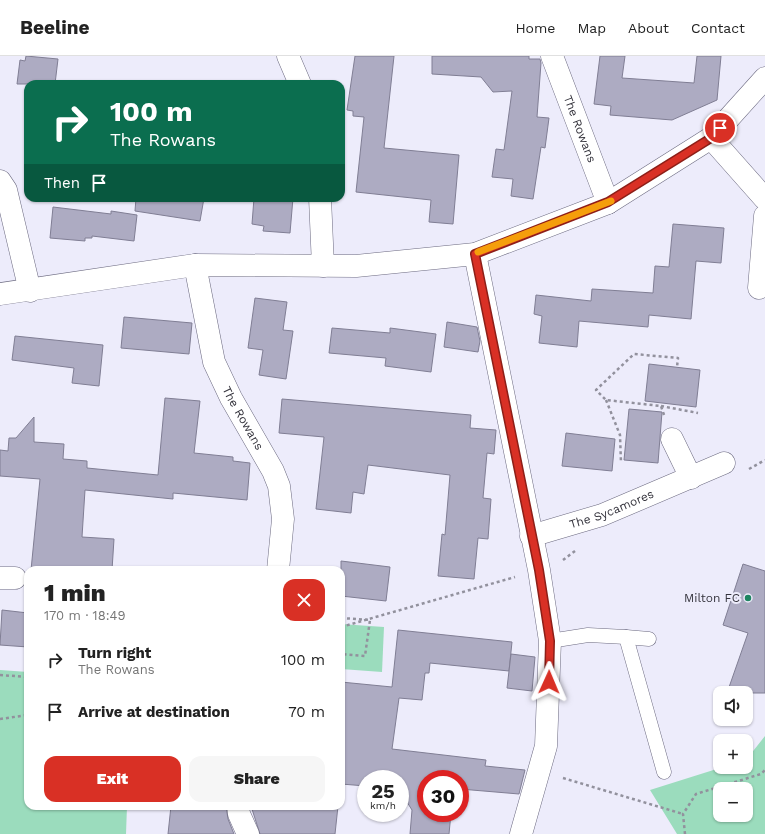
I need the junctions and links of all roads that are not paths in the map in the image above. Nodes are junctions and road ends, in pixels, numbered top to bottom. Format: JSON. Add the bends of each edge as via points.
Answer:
{"nodes":[{"id":1,"x":288,"y":56,"type":"edge"},
{"id":2,"x":552,"y":56,"type":"edge"},
{"id":3,"x":765,"y":78,"type":"edge"},
{"id":4,"x":298,"y":80,"type":"edge"},
{"id":5,"x":711,"y":138,"type":"junction"},
{"id":6,"x":0,"y":181,"type":"edge"},
{"id":7,"x":765,"y":198,"type":"edge"},
{"id":8,"x":320,"y":202,"type":"edge"},
{"id":9,"x":608,"y":202,"type":"junction"},
{"id":10,"x":765,"y":216,"type":"edge"},
{"id":11,"x":475,"y":254,"type":"junction"},
{"id":12,"x":195,"y":265,"type":"junction"},
{"id":13,"x":323,"y":266,"type":"junction"},
{"id":14,"x":759,"y":288,"type":"dead end"},
{"id":15,"x":30,"y":291,"type":"junction"},
{"id":16,"x":0,"y":294,"type":"edge"},
{"id":17,"x":672,"y":439,"type":"road end"},
{"id":18,"x":724,"y":463,"type":"dead end"},
{"id":19,"x":691,"y":478,"type":"junction"},
{"id":20,"x":531,"y":536,"type":"junction"},
{"id":21,"x":278,"y":566,"type":"edge"},
{"id":22,"x":626,"y":637,"type":"junction"},
{"id":23,"x":649,"y":639,"type":"dead end"},
{"id":24,"x":550,"y":641,"type":"junction"},
{"id":25,"x":664,"y":772,"type":"dead end"},
{"id":26,"x":238,"y":810,"type":"edge"},
{"id":27,"x":248,"y":834,"type":"edge"},
{"id":28,"x":521,"y":834,"type":"edge"}],
"edges":[{"from":1,"to":4,"type":"street"},
{"from":2,"to":9,"type":"street","name":"The Rowans"},
{"from":3,"to":5,"type":"street"},
{"from":5,"to":7,"type":"street"},
{"from":5,"to":9,"type":"street"},
{"from":6,"to":15,"type":"street","via":[[6,190]]},
{"from":8,"to":13,"type":"street"},
{"from":9,"to":11,"type":"street"},
{"from":10,"to":14,"type":"street"},
{"from":11,"to":13,"type":"street","via":[[356,266]]},
{"from":11,"to":20,"type":"street"},
{"from":12,"to":13,"type":"street"},
{"from":12,"to":15,"type":"street"},
{"from":12,"to":21,"type":"street","name":"The Rowans","via":[[214,362],[279,486],[283,519]]},
{"from":15,"to":16,"type":"street"},
{"from":17,"to":19,"type":"street"},
{"from":18,"to":19,"type":"street","name":"The Sycamores"},
{"from":19,"to":20,"type":"street","name":"The Sycamores","via":[[602,515]]},
{"from":20,"to":24,"type":"street"},
{"from":22,"to":23,"type":"lane"},
{"from":22,"to":24,"type":"lane","via":[[588,635]]},
{"from":22,"to":25,"type":"lane"},
{"from":24,"to":28,"type":"street","via":[[546,746]]},
{"from":26,"to":27,"type":"street"}]}
